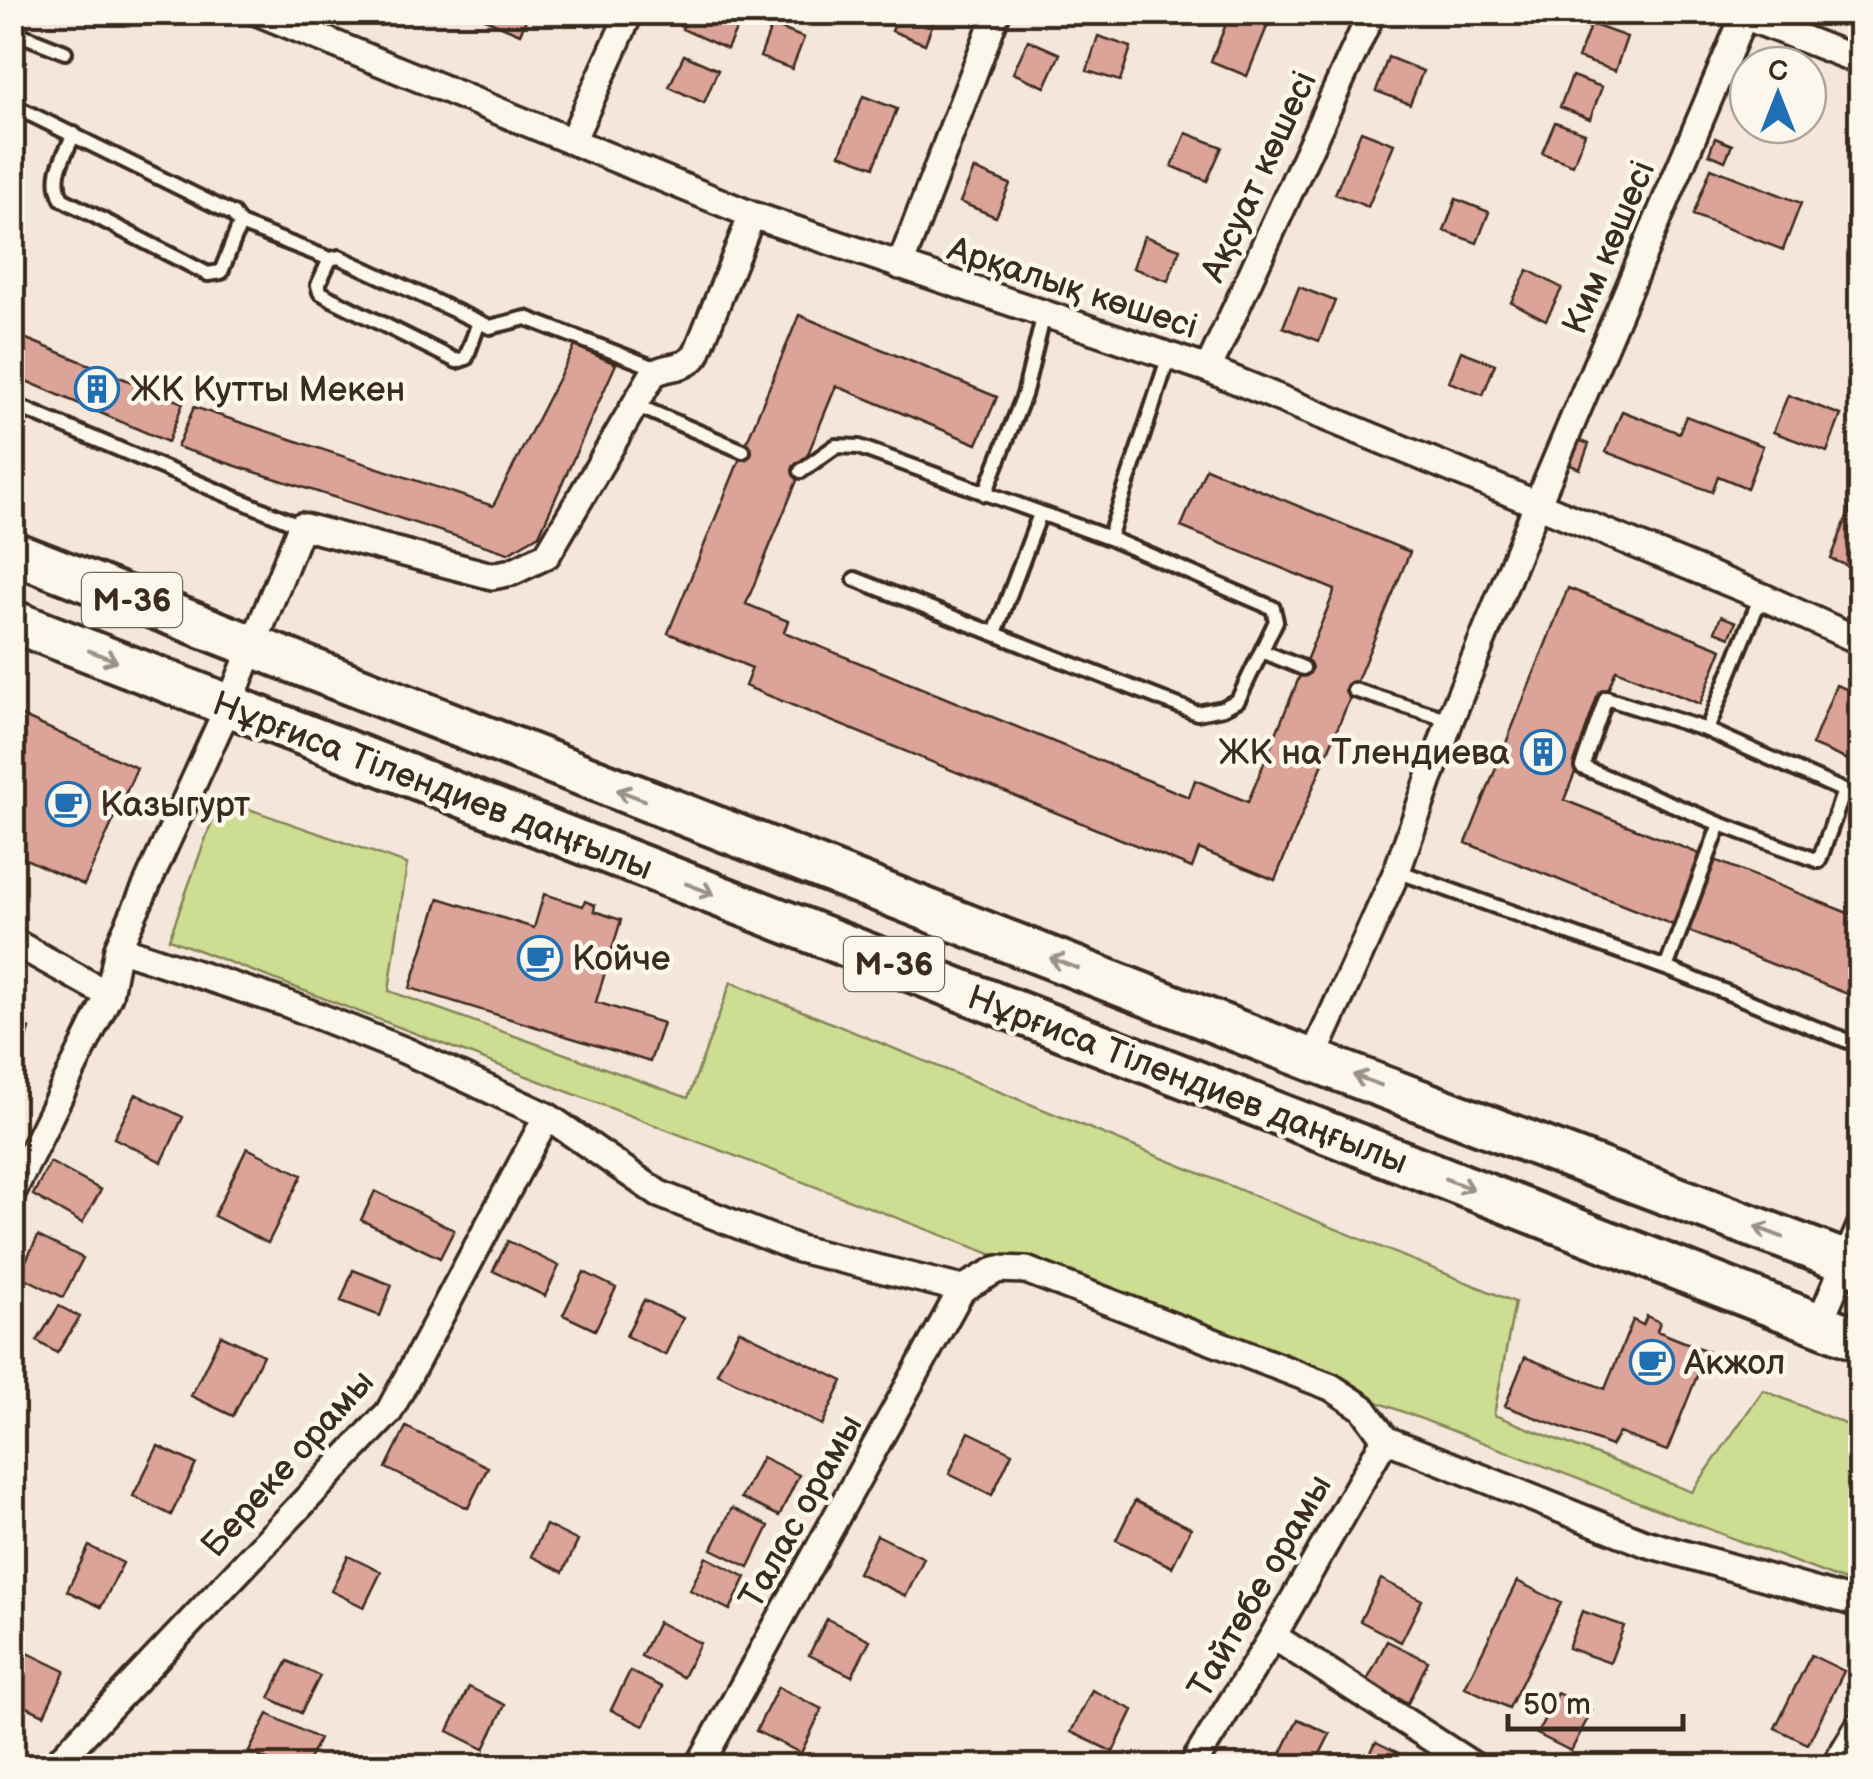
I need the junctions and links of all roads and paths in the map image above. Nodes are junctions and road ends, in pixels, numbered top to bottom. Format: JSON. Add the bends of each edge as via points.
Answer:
{"nodes":[{"id":1,"x":630,"y":12,"type":"edge"},
{"id":2,"x":997,"y":12,"type":"edge"},
{"id":3,"x":1372,"y":12,"type":"edge"},
{"id":4,"x":260,"y":13,"type":"edge"},
{"id":5,"x":1739,"y":14,"type":"edge"},
{"id":6,"x":12,"y":31,"type":"edge"},
{"id":7,"x":65,"y":52,"type":"dead end"},
{"id":8,"x":1860,"y":61,"type":"edge"},
{"id":9,"x":12,"y":105,"type":"edge"},
{"id":10,"x":74,"y":134,"type":"junction"},
{"id":11,"x":572,"y":141,"type":"junction"},
{"id":12,"x":752,"y":214,"type":"junction"},
{"id":13,"x":240,"y":224,"type":"junction"},
{"id":14,"x":330,"y":258,"type":"junction"},
{"id":15,"x":900,"y":266,"type":"junction"},
{"id":16,"x":1044,"y":314,"type":"junction"},
{"id":17,"x":479,"y":322,"type":"junction"},
{"id":18,"x":1169,"y":356,"type":"junction"},
{"id":19,"x":1208,"y":368,"type":"junction"},
{"id":20,"x":659,"y":370,"type":"junction"},
{"id":21,"x":12,"y":404,"type":"edge"},
{"id":22,"x":633,"y":404,"type":"junction"},
{"id":23,"x":742,"y":452,"type":"dead end"},
{"id":24,"x":801,"y":471,"type":"dead end"},
{"id":25,"x":985,"y":494,"type":"junction"},
{"id":26,"x":1537,"y":505,"type":"junction"},
{"id":27,"x":1040,"y":514,"type":"junction"},
{"id":28,"x":301,"y":526,"type":"junction"},
{"id":29,"x":1109,"y":538,"type":"junction"},
{"id":30,"x":12,"y":552,"type":"edge"},
{"id":31,"x":856,"y":578,"type":"dead end"},
{"id":32,"x":1761,"y":596,"type":"junction"},
{"id":33,"x":12,"y":621,"type":"edge"},
{"id":34,"x":995,"y":634,"type":"junction"},
{"id":35,"x":1860,"y":641,"type":"edge"},
{"id":36,"x":252,"y":648,"type":"junction"},
{"id":37,"x":1262,"y":650,"type":"junction"},
{"id":38,"x":1303,"y":668,"type":"dead end"},
{"id":39,"x":1354,"y":690,"type":"dead end"},
{"id":40,"x":229,"y":706,"type":"junction"},
{"id":41,"x":1450,"y":720,"type":"junction"},
{"id":42,"x":1708,"y":730,"type":"junction"},
{"id":43,"x":1720,"y":824,"type":"junction"},
{"id":44,"x":1397,"y":871,"type":"junction"},
{"id":45,"x":12,"y":940,"type":"edge"},
{"id":46,"x":118,"y":948,"type":"junction"},
{"id":47,"x":1666,"y":968,"type":"junction"},
{"id":48,"x":109,"y":995,"type":"junction"},
{"id":49,"x":1860,"y":1046,"type":"edge"},
{"id":50,"x":1312,"y":1060,"type":"junction"},
{"id":51,"x":547,"y":1116,"type":"junction"},
{"id":52,"x":12,"y":1193,"type":"edge"},
{"id":53,"x":1855,"y":1252,"type":"edge"},
{"id":54,"x":962,"y":1289,"type":"junction"},
{"id":55,"x":1819,"y":1324,"type":"junction"},
{"id":56,"x":1860,"y":1340,"type":"edge"},
{"id":57,"x":1384,"y":1439,"type":"junction"},
{"id":58,"x":1860,"y":1604,"type":"edge"},
{"id":59,"x":1273,"y":1636,"type":"junction"},
{"id":60,"x":1860,"y":1724,"type":"edge"},
{"id":61,"x":54,"y":1766,"type":"edge"},
{"id":62,"x":699,"y":1766,"type":"edge"},
{"id":63,"x":1192,"y":1766,"type":"edge"},
{"id":64,"x":1474,"y":1766,"type":"edge"},
{"id":65,"x":1835,"y":1766,"type":"edge"}],
"edges":[{"from":1,"to":11,"type":"street"},
{"from":2,"to":15,"type":"street"},
{"from":3,"to":19,"type":"street","name":"Ақсуат көшесі"},
{"from":4,"to":11,"type":"street","name":"Арқалық көшесі"},
{"from":5,"to":8,"type":"street"},
{"from":5,"to":26,"type":"street","name":"Ким көшесі"},
{"from":6,"to":7,"type":"lane"},
{"from":9,"to":10,"type":"lane"},
{"from":10,"to":13,"type":"lane"},
{"from":10,"to":13,"type":"lane","via":[[56,174],[62,199],[208,274],[221,272]]},
{"from":11,"to":12,"type":"street","name":"Арқалық көшесі"},
{"from":12,"to":15,"type":"street","name":"Арқалық көшесі"},
{"from":12,"to":20,"type":"street","via":[[696,354],[682,368]]},
{"from":13,"to":14,"type":"lane"},
{"from":14,"to":17,"type":"lane"},
{"from":14,"to":17,"type":"lane","via":[[320,292],[457,361],[466,358]]},
{"from":15,"to":16,"type":"street","name":"Арқалық көшесі"},
{"from":16,"to":18,"type":"street","name":"Арқалық көшесі"},
{"from":16,"to":25,"type":"lane","via":[[1024,395]]},
{"from":17,"to":20,"type":"lane","via":[[498,328],[526,318]]},
{"from":18,"to":19,"type":"street","name":"Арқалық көшесі"},
{"from":18,"to":29,"type":"lane"},
{"from":19,"to":26,"type":"street","name":"Арқалық көшесі"},
{"from":20,"to":22,"type":"street"},
{"from":21,"to":28,"type":"lane"},
{"from":22,"to":23,"type":"lane"},
{"from":22,"to":28,"type":"street","via":[[547,555],[512,572],[476,574]]},
{"from":24,"to":25,"type":"lane","via":[[848,444]]},
{"from":25,"to":27,"type":"lane"},
{"from":26,"to":32,"type":"street","name":"Арқалық көшесі"},
{"from":26,"to":41,"type":"street","name":"Ким көшесі"},
{"from":27,"to":29,"type":"lane"},
{"from":27,"to":34,"type":"lane"},
{"from":28,"to":36,"type":"street"},
{"from":29,"to":37,"type":"lane","via":[[1274,608],[1276,621]]},
{"from":30,"to":36,"type":"main road","name":"Нұрғиса Тілендиев даңғылы","number":"M-36"},
{"from":31,"to":34,"type":"lane"},
{"from":32,"to":35,"type":"street","name":"Арқалық көшесі"},
{"from":32,"to":42,"type":"lane"},
{"from":33,"to":40,"type":"main road","name":"Нұрғиса Тілендиев даңғылы","number":"M-36","one_way":true},
{"from":34,"to":37,"type":"lane","via":[[1198,713],[1238,700]]},
{"from":36,"to":40,"type":"street"},
{"from":50,"to":36,"type":"main road","name":"Нұрғиса Тілендиев даңғылы","number":"M-36","one_way":true},
{"from":37,"to":38,"type":"lane"},
{"from":39,"to":41,"type":"lane"},
{"from":40,"to":46,"type":"street"},
{"from":40,"to":55,"type":"main road","name":"Нұрғиса Тілендиев даңғылы","number":"M-36","one_way":true},
{"from":41,"to":44,"type":"street","name":"Ким көшесі"},
{"from":42,"to":43,"type":"lane","via":[[1844,790],[1819,860]]},
{"from":42,"to":43,"type":"lane","via":[[1606,698],[1582,767]]},
{"from":43,"to":47,"type":"lane"},
{"from":44,"to":47,"type":"lane"},
{"from":44,"to":50,"type":"street","name":"Ким көшесі"},
{"from":45,"to":48,"type":"street"},
{"from":46,"to":48,"type":"street"},
{"from":46,"to":51,"type":"street","via":[[285,1002]]},
{"from":47,"to":49,"type":"lane"},
{"from":48,"to":52,"type":"street"},
{"from":53,"to":50,"type":"main road","name":"Нұрғиса Тілендиев даңғылы","number":"M-36","one_way":true},
{"from":51,"to":54,"type":"street","via":[[659,1194],[799,1249]]},
{"from":51,"to":61,"type":"street","name":"Береке орамы","via":[[389,1412]]},
{"from":53,"to":55,"type":"street"},
{"from":54,"to":57,"type":"street","via":[[998,1269],[1026,1270],[1330,1387],[1362,1408]]},
{"from":54,"to":62,"type":"street","name":"Талас орамы"},
{"from":55,"to":56,"type":"main road","name":"Нұрғиса Тілендиев даңғылы","number":"M-36"},
{"from":57,"to":58,"type":"street","via":[[1645,1543]]},
{"from":57,"to":59,"type":"street","name":"Тайтөбе орамы"},
{"from":59,"to":63,"type":"street","name":"Тайтөбе орамы"},
{"from":59,"to":64,"type":"street"},
{"from":60,"to":65,"type":"street"}]}
